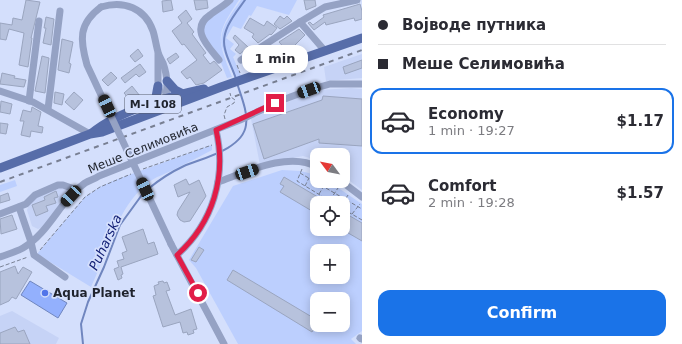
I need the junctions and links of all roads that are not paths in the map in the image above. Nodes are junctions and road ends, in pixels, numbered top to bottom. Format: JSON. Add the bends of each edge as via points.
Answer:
{"nodes":[{"id":1,"x":230,"y":0,"type":"edge"},
{"id":2,"x":357,"y":0,"type":"edge"},
{"id":3,"x":325,"y":4,"type":"edge"},
{"id":4,"x":60,"y":11,"type":"dead end"},
{"id":5,"x":39,"y":21,"type":"dead end"},
{"id":6,"x":300,"y":22,"type":"junction"},
{"id":7,"x":362,"y":38,"type":"edge"},
{"id":8,"x":325,"y":51,"type":"junction"},
{"id":9,"x":219,"y":60,"type":"dead end"},
{"id":10,"x":241,"y":60,"type":"road end"},
{"id":11,"x":163,"y":83,"type":"junction"},
{"id":12,"x":362,"y":84,"type":"edge"},
{"id":13,"x":225,"y":86,"type":"junction"},
{"id":14,"x":0,"y":91,"type":"edge"},
{"id":15,"x":183,"y":94,"type":"junction"},
{"id":16,"x":29,"y":100,"type":"junction"},
{"id":17,"x":166,"y":103,"type":"junction"},
{"id":18,"x":150,"y":105,"type":"junction"},
{"id":19,"x":48,"y":109,"type":"junction"},
{"id":20,"x":216,"y":130,"type":"junction"},
{"id":21,"x":90,"y":134,"type":"junction"},
{"id":22,"x":310,"y":165,"type":"edge"},
{"id":23,"x":0,"y":168,"type":"edge"},
{"id":24,"x":218,"y":182,"type":"junction"},
{"id":25,"x":350,"y":188,"type":"edge"},
{"id":26,"x":77,"y":190,"type":"junction"},
{"id":27,"x":362,"y":197,"type":"edge"},
{"id":28,"x":19,"y":207,"type":"junction"},
{"id":29,"x":0,"y":214,"type":"edge"},
{"id":30,"x":31,"y":242,"type":"junction"},
{"id":31,"x":177,"y":255,"type":"junction"},
{"id":32,"x":0,"y":257,"type":"edge"},
{"id":33,"x":65,"y":277,"type":"dead end"},
{"id":34,"x":224,"y":344,"type":"edge"}],
"edges":[{"from":1,"to":9,"type":"street","via":[[202,22],[200,30],[201,36]]},
{"from":2,"to":3,"type":"street"},
{"from":3,"to":6,"type":"street"},
{"from":4,"to":19,"type":"street"},
{"from":5,"to":16,"type":"street"},
{"from":6,"to":8,"type":"street"},
{"from":6,"to":10,"type":"street"},
{"from":7,"to":8,"type":"main road","number":"M-I 108"},
{"from":8,"to":13,"type":"main road","number":"M-I 108"},
{"from":11,"to":15,"type":"main road"},
{"from":11,"to":17,"type":"street"},
{"from":11,"to":18,"type":"main road"},
{"from":11,"to":31,"type":"street","bridge":true,"via":[[153,31],[143,13],[124,3],[114,3],[101,6],[91,15],[86,22],[81,40],[87,65]]},
{"from":12,"to":20,"type":"street","name":"Меше Селимовића","via":[[330,84],[285,99]]},
{"from":13,"to":15,"type":"main road","number":"M-I 108"},
{"from":13,"to":17,"type":"main road","number":"M-I 108","via":[[203,95]]},
{"from":14,"to":16,"type":"street"},
{"from":15,"to":17,"type":"main road","number":"M-I 108"},
{"from":16,"to":19,"type":"street"},
{"from":17,"to":18,"type":"main road","number":"M-I 108"},
{"from":17,"to":21,"type":"main road","number":"M-I 108","via":[[102,132]]},
{"from":18,"to":21,"type":"main road","number":"M-I 108","via":[[101,125]]},
{"from":19,"to":21,"type":"street"},
{"from":20,"to":24,"type":"street","via":[[220,161]]},
{"from":20,"to":26,"type":"street","name":"Меше Селимовића","via":[[99,176]]},
{"from":21,"to":23,"type":"main road","number":"M-I 108"},
{"from":22,"to":24,"type":"street","via":[[284,161]]},
{"from":24,"to":31,"type":"street","via":[[205,222]]},
{"from":25,"to":27,"type":"street"},
{"from":26,"to":28,"type":"street","via":[[58,185],[35,195]]},
{"from":26,"to":30,"type":"street","name":"Меше Селимовића"},
{"from":28,"to":29,"type":"street"},
{"from":28,"to":30,"type":"street"},
{"from":30,"to":32,"type":"street","name":"Меше Селимовића"},
{"from":30,"to":33,"type":"street","via":[[34,256]]},
{"from":31,"to":34,"type":"street"}]}
